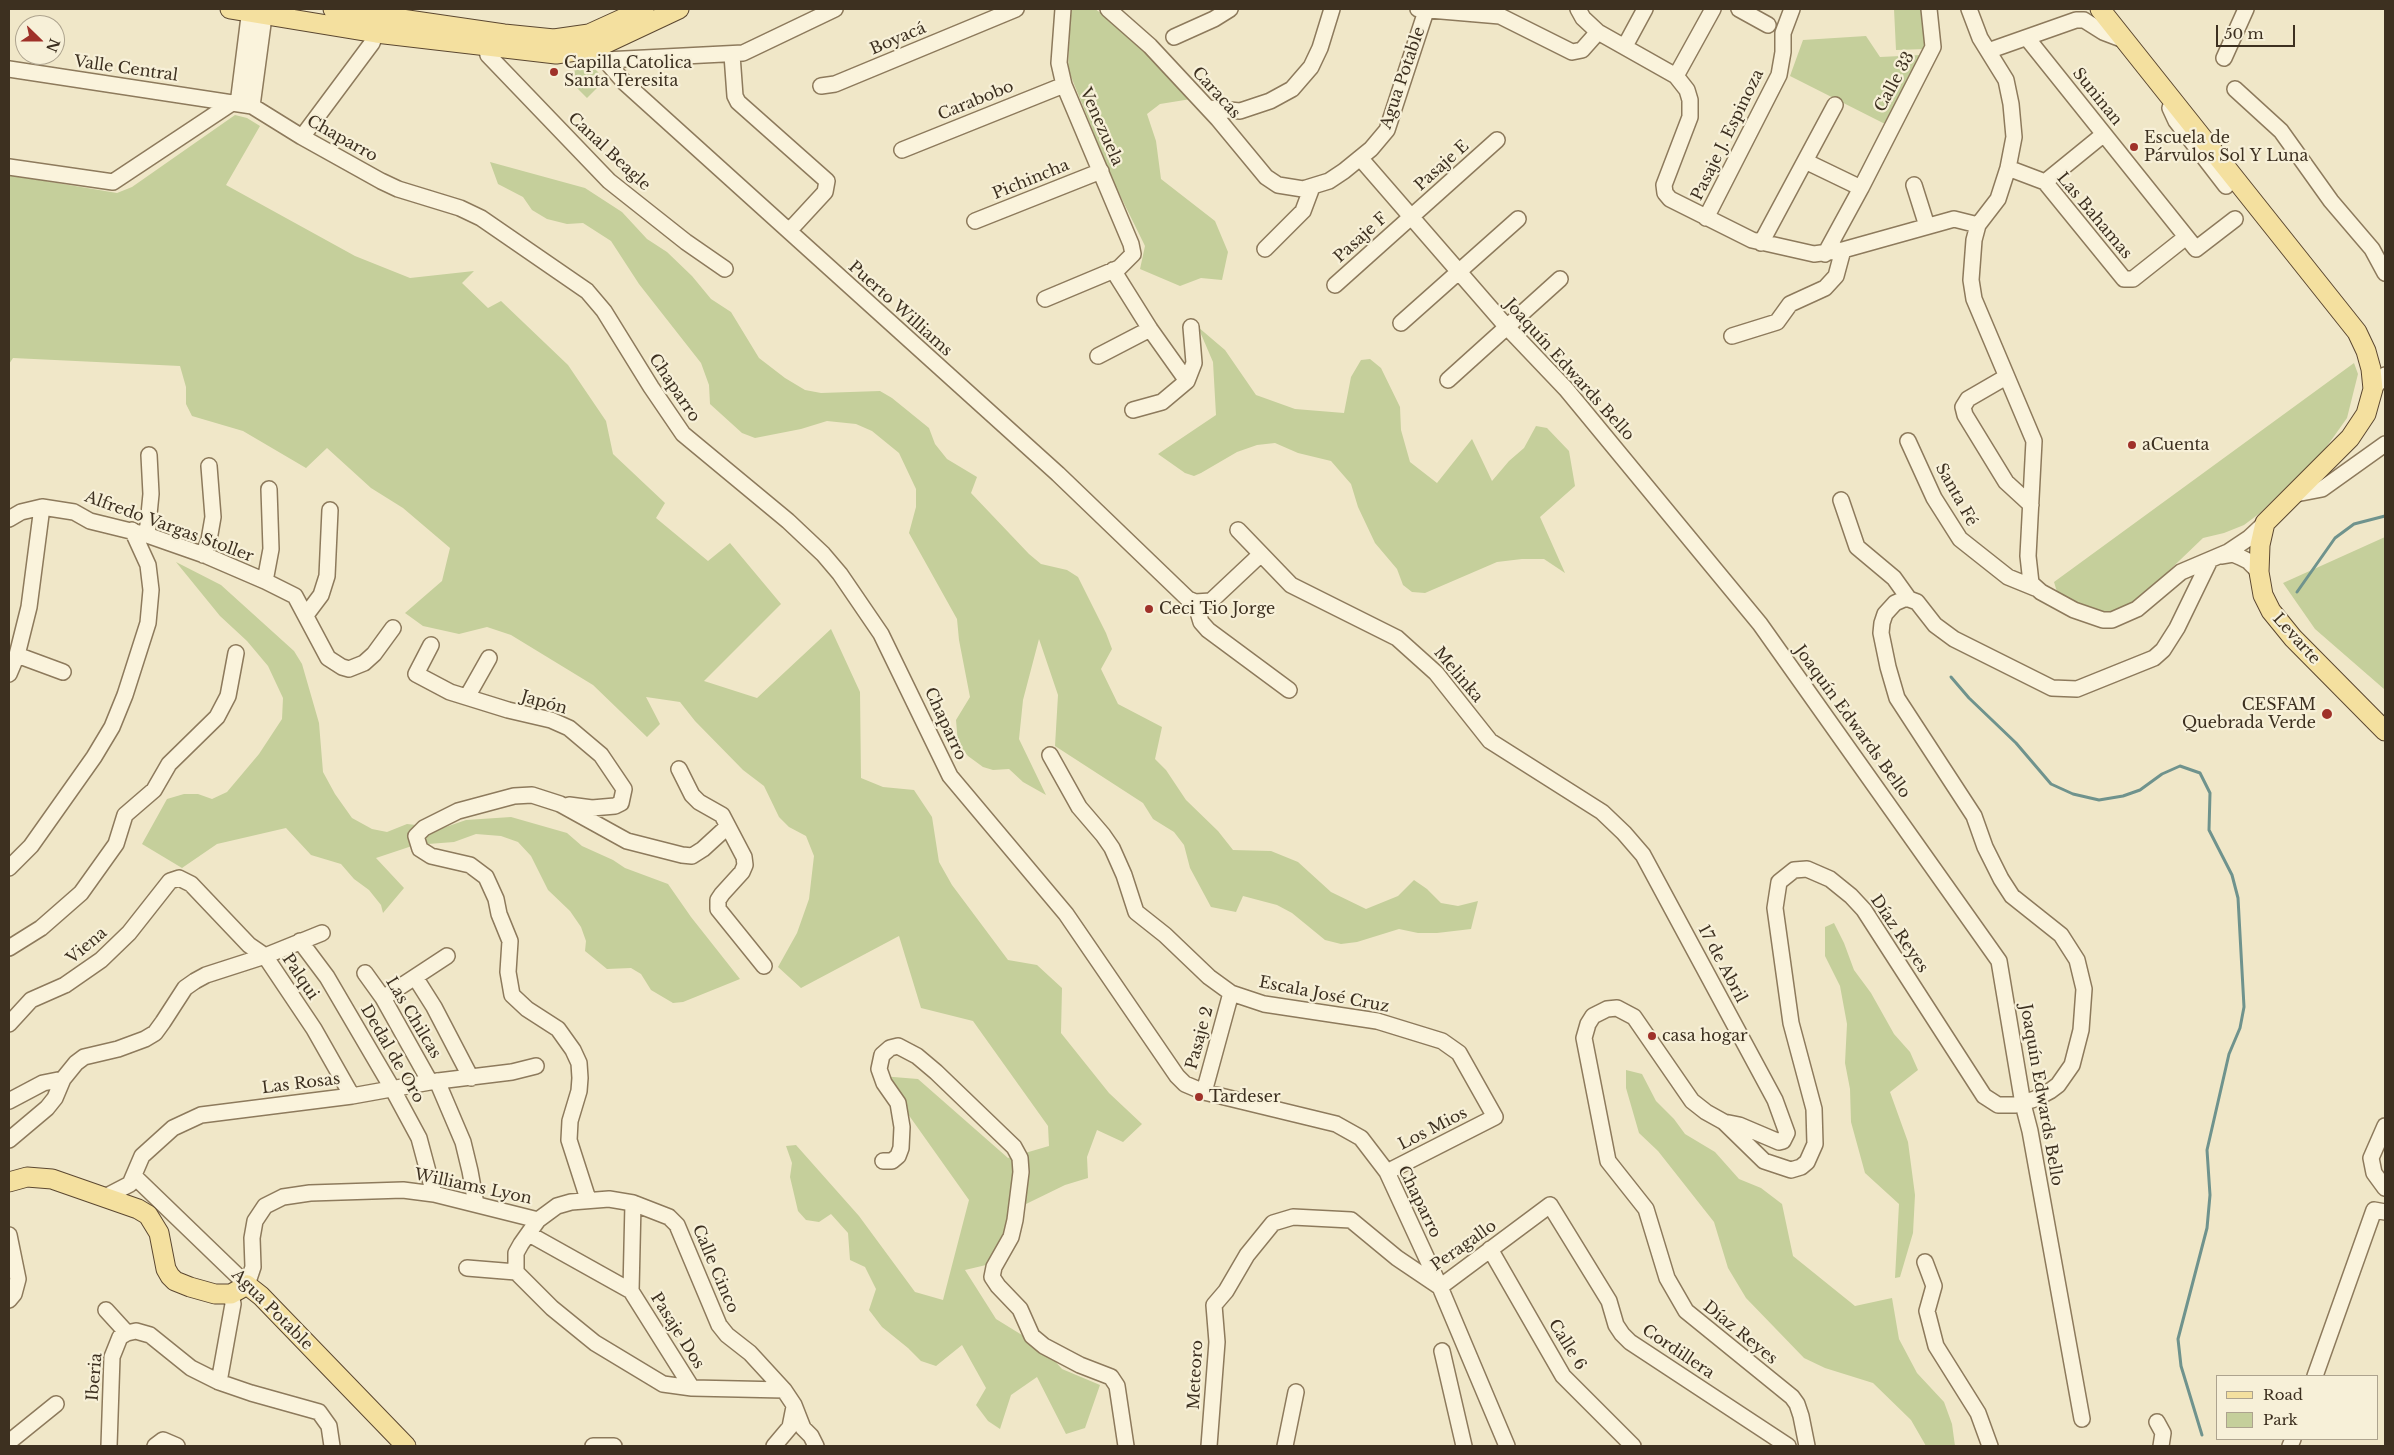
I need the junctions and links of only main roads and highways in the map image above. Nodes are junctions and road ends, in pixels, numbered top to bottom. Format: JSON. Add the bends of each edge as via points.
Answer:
{"nodes":[{"id":1,"x":230,"y":9,"type":"edge"},
{"id":2,"x":333,"y":9,"type":"edge"},
{"id":3,"x":644,"y":9,"type":"edge"},
{"id":4,"x":679,"y":9,"type":"edge"},
{"id":5,"x":2100,"y":9,"type":"edge"},
{"id":6,"x":257,"y":11,"type":"edge"},
{"id":7,"x":621,"y":14,"type":"edge"},
{"id":8,"x":376,"y":20,"type":"edge"},
{"id":9,"x":597,"y":48,"type":"junction"},
{"id":10,"x":2379,"y":382,"type":"edge"},
{"id":11,"x":2385,"y":730,"type":"edge"},
{"id":12,"x":9,"y":1182,"type":"edge"},
{"id":13,"x":406,"y":1446,"type":"edge"}],
"edges":[{"from":1,"to":6,"type":"main road"},
{"from":2,"to":8,"type":"main road"},
{"from":3,"to":7,"type":"main road"},
{"from":4,"to":9,"type":"main road"},
{"from":5,"to":10,"type":"main road","via":[[2357,332]]},
{"from":6,"to":8,"type":"main road"},
{"from":7,"to":9,"type":"main road"},
{"from":8,"to":9,"type":"main road","via":[[554,39]]},
{"from":8,"to":9,"type":"main road","via":[[486,46],[556,54]]},
{"from":10,"to":11,"type":"main road","name":"Levarte","via":[[2359,426],[2265,523],[2260,545],[2260,572],[2263,595],[2271,611],[2293,638]]},
{"from":12,"to":13,"type":"main road","name":"Agua Potable","via":[[42,1177],[148,1215],[160,1233],[166,1269],[175,1281],[215,1294],[239,1289],[261,1296]]}]}
